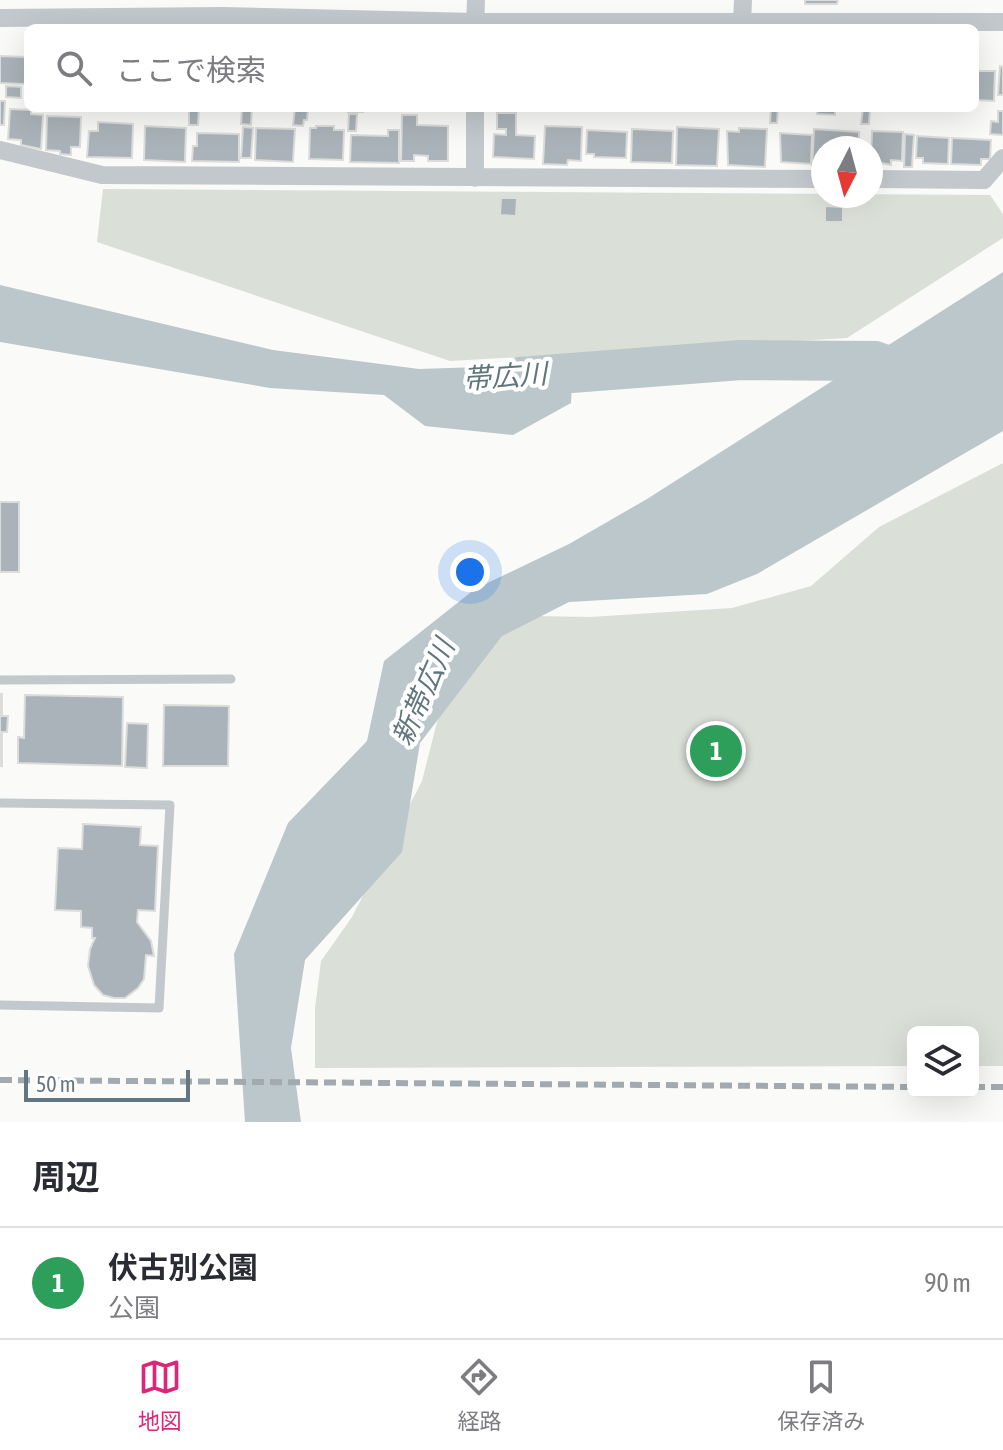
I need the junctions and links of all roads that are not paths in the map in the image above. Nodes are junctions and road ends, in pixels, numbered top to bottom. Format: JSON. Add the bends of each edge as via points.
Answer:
{"nodes":[{"id":1,"x":476,"y":0,"type":"edge"},
{"id":2,"x":743,"y":0,"type":"edge"},
{"id":3,"x":104,"y":8,"type":"edge"},
{"id":4,"x":222,"y":8,"type":"edge"},
{"id":5,"x":336,"y":10,"type":"edge"},
{"id":6,"x":0,"y":18,"type":"edge"},
{"id":7,"x":1003,"y":22,"type":"edge"},
{"id":8,"x":742,"y":23,"type":"junction"},
{"id":9,"x":466,"y":24,"type":"edge"},
{"id":10,"x":475,"y":24,"type":"edge"},
{"id":11,"x":608,"y":24,"type":"edge"},
{"id":12,"x":475,"y":112,"type":"edge"},
{"id":13,"x":0,"y":150,"type":"edge"},
{"id":14,"x":1003,"y":158,"type":"edge"},
{"id":15,"x":475,"y":178,"type":"junction"},
{"id":16,"x":811,"y":179,"type":"edge"},
{"id":17,"x":883,"y":179,"type":"edge"},
{"id":18,"x":231,"y":679,"type":"dead end"},
{"id":19,"x":0,"y":680,"type":"edge"},
{"id":20,"x":0,"y":803,"type":"edge"},
{"id":21,"x":0,"y":1005,"type":"edge"}],
"edges":[{"from":1,"to":10,"type":"street"},
{"from":2,"to":8,"type":"street"},
{"from":3,"to":4,"type":"street"},
{"from":3,"to":6,"type":"street"},
{"from":4,"to":5,"type":"street"},
{"from":5,"to":9,"type":"street"},
{"from":7,"to":8,"type":"street"},
{"from":8,"to":11,"type":"street"},
{"from":12,"to":15,"type":"street"},
{"from":13,"to":15,"type":"street","via":[[102,175]]},
{"from":14,"to":17,"type":"street","via":[[984,180]]},
{"from":15,"to":16,"type":"street"},
{"from":18,"to":19,"type":"lane"},
{"from":20,"to":21,"type":"lane","via":[[170,805],[159,1008]]}]}
